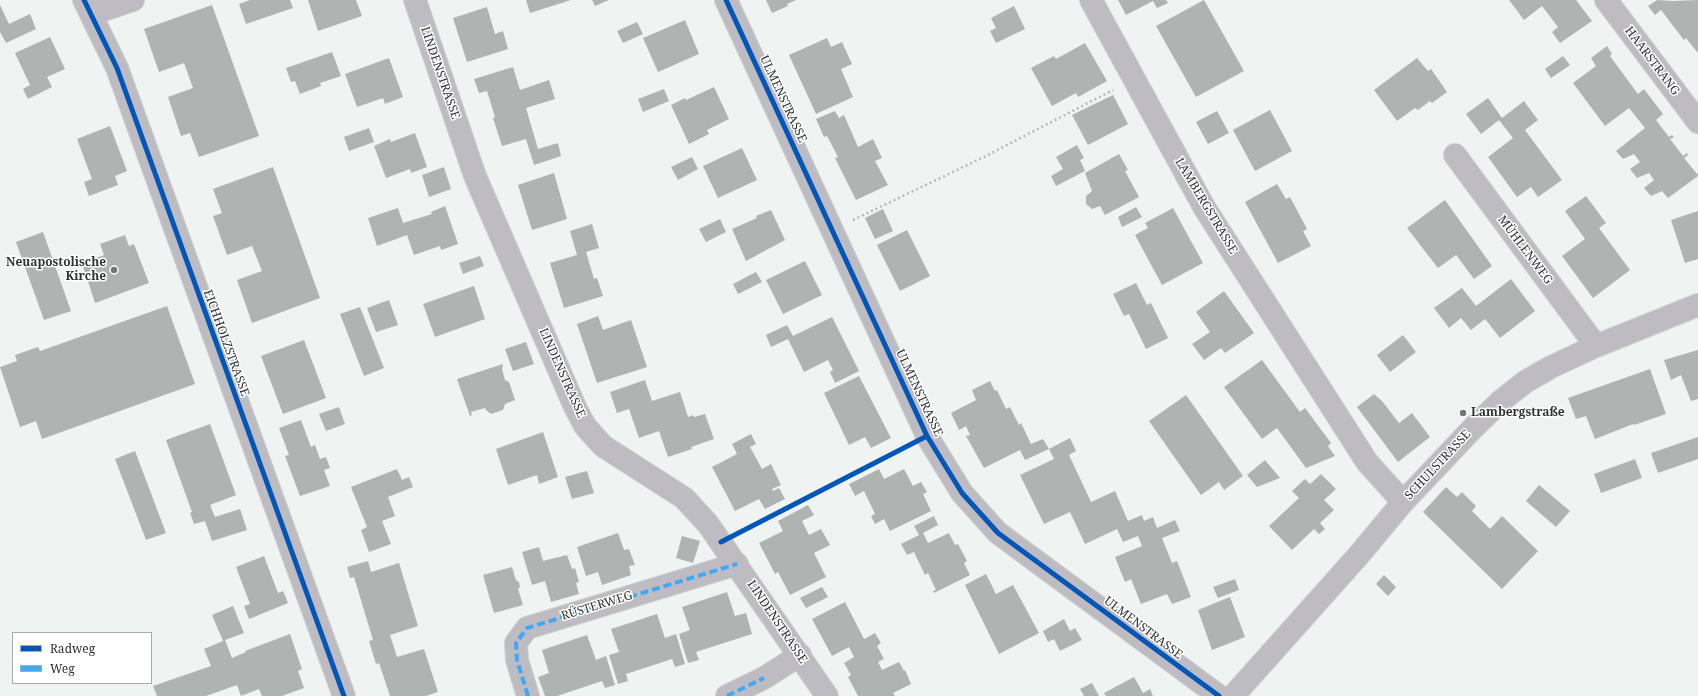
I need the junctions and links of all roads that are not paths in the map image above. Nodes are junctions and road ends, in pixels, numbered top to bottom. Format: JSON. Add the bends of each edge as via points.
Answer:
{"nodes":[{"id":1,"x":133,"y":0,"type":"edge"},
{"id":2,"x":415,"y":0,"type":"edge"},
{"id":3,"x":726,"y":0,"type":"edge"},
{"id":4,"x":1092,"y":0,"type":"edge"},
{"id":5,"x":1606,"y":0,"type":"edge"},
{"id":6,"x":88,"y":7,"type":"edge"},
{"id":7,"x":1698,"y":122,"type":"edge"},
{"id":8,"x":1455,"y":155,"type":"dead end"},
{"id":9,"x":1698,"y":305,"type":"edge"},
{"id":10,"x":1596,"y":346,"type":"junction"},
{"id":11,"x":1404,"y":502,"type":"junction"},
{"id":12,"x":737,"y":564,"type":"junction"},
{"id":13,"x":800,"y":655,"type":"junction"},
{"id":14,"x":344,"y":696,"type":"edge"},
{"id":15,"x":528,"y":696,"type":"edge"},
{"id":16,"x":727,"y":696,"type":"edge"},
{"id":17,"x":827,"y":696,"type":"edge"},
{"id":18,"x":1218,"y":696,"type":"edge"},
{"id":19,"x":1233,"y":696,"type":"edge"}],
"edges":[{"from":1,"to":6,"type":"street"},
{"from":2,"to":12,"type":"street","name":"LINDENSTRASSE","via":[[475,176],[585,426],[603,446],[684,498],[708,524]]},
{"from":3,"to":18,"type":"street","name":"ULMENSTRASSE","via":[[927,436],[962,493],[998,533]]},
{"from":4,"to":11,"type":"street","name":"LAMBERGSTRASSE","via":[[1204,207],[1367,462]]},
{"from":5,"to":7,"type":"street","name":"HAARSTRANG"},
{"from":6,"to":14,"type":"street","name":"EICHHOLZSTRASSE","via":[[117,68]]},
{"from":8,"to":10,"type":"street","name":"MÜHLENWEG"},
{"from":9,"to":10,"type":"street","name":"SCHULSTRASSE"},
{"from":10,"to":11,"type":"street","name":"SCHULSTRASSE","via":[[1525,382],[1474,427]]},
{"from":11,"to":19,"type":"street","name":"SCHULSTRASSE"},
{"from":12,"to":13,"type":"street","name":"LINDENSTRASSE"},
{"from":12,"to":15,"type":"street","name":"RÜSTERWEG","via":[[527,628],[516,643],[517,660]]},
{"from":13,"to":16,"type":"street","via":[[764,678]]},
{"from":13,"to":17,"type":"street","name":"LINDENSTRASSE"}]}
